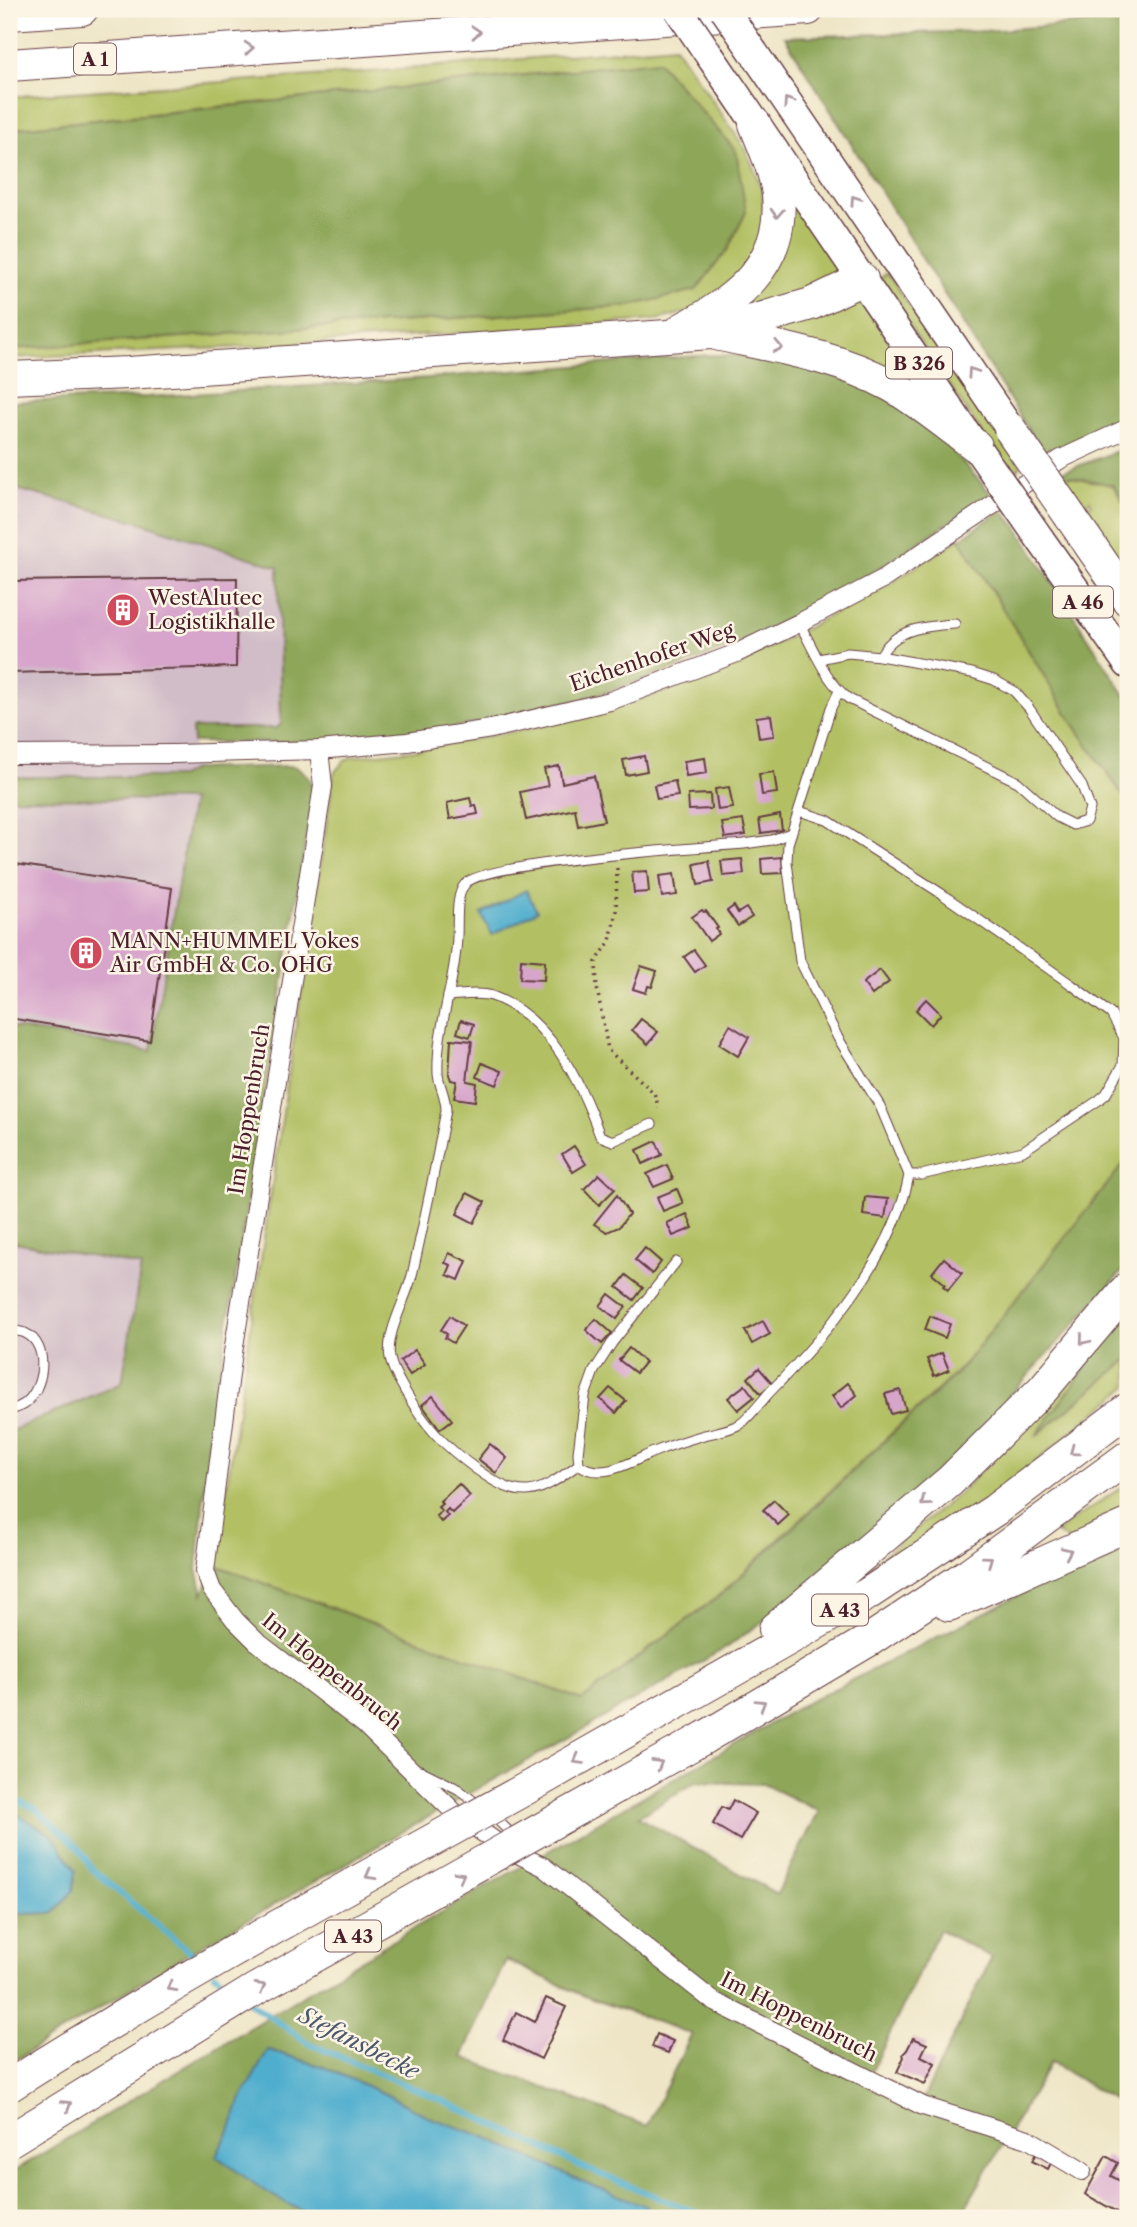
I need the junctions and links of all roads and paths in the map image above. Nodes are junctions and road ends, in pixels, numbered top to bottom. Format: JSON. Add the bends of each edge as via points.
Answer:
{"nodes":[{"id":1,"x":69,"y":9,"type":"edge"},
{"id":2,"x":678,"y":9,"type":"edge"},
{"id":3,"x":724,"y":9,"type":"edge"},
{"id":4,"x":808,"y":9,"type":"edge"},
{"id":5,"x":9,"y":14,"type":"edge"},
{"id":6,"x":181,"y":53,"type":"junction"},
{"id":7,"x":9,"y":65,"type":"edge"},
{"id":8,"x":9,"y":83,"type":"edge"},
{"id":9,"x":755,"y":124,"type":"junction"},
{"id":10,"x":888,"y":248,"type":"junction"},
{"id":11,"x":862,"y":279,"type":"junction"},
{"id":12,"x":711,"y":333,"type":"junction"},
{"id":13,"x":671,"y":335,"type":"junction"},
{"id":14,"x":9,"y":378,"type":"edge"},
{"id":15,"x":1128,"y":428,"type":"edge"},
{"id":16,"x":1010,"y":429,"type":"joint"},
{"id":17,"x":977,"y":448,"type":"junction"},
{"id":18,"x":1097,"y":556,"type":"junction"},
{"id":19,"x":1128,"y":581,"type":"edge"},
{"id":20,"x":1128,"y":600,"type":"edge"},
{"id":21,"x":799,"y":623,"type":"junction"},
{"id":22,"x":955,"y":624,"type":"dead end"},
{"id":23,"x":880,"y":656,"type":"junction"},
{"id":24,"x":819,"y":659,"type":"junction"},
{"id":25,"x":1128,"y":664,"type":"edge"},
{"id":26,"x":839,"y":691,"type":"junction"},
{"id":27,"x":319,"y":750,"type":"junction"},
{"id":28,"x":9,"y":755,"type":"edge"},
{"id":29,"x":799,"y":811,"type":"junction"},
{"id":30,"x":791,"y":833,"type":"junction"},
{"id":31,"x":618,"y":856,"type":"junction"},
{"id":32,"x":449,"y":996,"type":"junction"},
{"id":33,"x":659,"y":1108,"type":"dead end"},
{"id":34,"x":652,"y":1124,"type":"dead end"},
{"id":35,"x":909,"y":1175,"type":"junction"},
{"id":36,"x":676,"y":1262,"type":"dead end"},
{"id":37,"x":1128,"y":1288,"type":"edge"},
{"id":38,"x":9,"y":1330,"type":"edge"},
{"id":39,"x":1128,"y":1409,"type":"edge"},
{"id":40,"x":9,"y":1411,"type":"edge"},
{"id":41,"x":1128,"y":1457,"type":"edge"},
{"id":42,"x":579,"y":1464,"type":"junction"},
{"id":43,"x":1128,"y":1525,"type":"edge"},
{"id":44,"x":871,"y":1639,"type":"junction"},
{"id":45,"x":680,"y":1702,"type":"junction"},
{"id":46,"x":9,"y":2086,"type":"edge"},
{"id":47,"x":9,"y":2141,"type":"edge"},
{"id":48,"x":1082,"y":2172,"type":"dead end"}],
"edges":[{"from":1,"to":5,"type":"highway"},
{"from":2,"to":9,"type":"main road","number":"B 326","bridge":true},
{"from":10,"to":3,"type":"main road","number":"B 326","one_way":true,"bridge":true},
{"from":6,"to":4,"type":"highway","number":"A 1","one_way":true},
{"from":6,"to":7,"type":"highway","number":"A 1"},
{"from":6,"to":8,"type":"highway"},
{"from":9,"to":11,"type":"main road","number":"B 326"},
{"from":9,"to":13,"type":"highway","one_way":true,"via":[[778,196],[776,233],[764,265],[745,288],[714,312]]},
{"from":10,"to":11,"type":"main road","via":[[881,263]]},
{"from":16,"to":10,"type":"main road","number":"B 326","one_way":true},
{"from":11,"to":12,"type":"highway","via":[[811,304]]},
{"from":11,"to":17,"type":"main road","number":"B 326"},
{"from":12,"to":13,"type":"highway"},
{"from":12,"to":17,"type":"highway","one_way":true,"via":[[852,368],[905,394]]},
{"from":13,"to":14,"type":"highway"},
{"from":15,"to":21,"type":"street","name":"Eichenhofer Weg","via":[[1061,459],[883,579]]},
{"from":16,"to":18,"type":"highway","number":"A 46","bridge":true},
{"from":17,"to":25,"type":"main road","number":"A 46","bridge":true},
{"from":18,"to":19,"type":"highway"},
{"from":18,"to":20,"type":"highway","number":"A 46"},
{"from":21,"to":24,"type":"lane"},
{"from":21,"to":27,"type":"street","name":"Eichenhofer Weg","via":[[737,653],[610,701],[491,729],[407,743]]},
{"from":22,"to":23,"type":"lane","via":[[907,631]]},
{"from":23,"to":24,"type":"lane","via":[[848,653]]},
{"from":23,"to":26,"type":"lane","via":[[972,673],[1014,691],[1082,786],[1090,808],[1086,821],[1073,825],[1056,817],[1018,782],[863,708]]},
{"from":24,"to":26,"type":"lane"},
{"from":26,"to":29,"type":"lane"},
{"from":27,"to":28,"type":"street","name":"Eichenhofer Weg"},
{"from":27,"to":48,"type":"street","name":"Im Hoppenbruch","via":[[323,786],[232,1359],[205,1571],[212,1590],[248,1634],[364,1724],[456,1813],[502,1846],[544,1867],[713,2001],[923,2106],[1028,2138]]},
{"from":29,"to":30,"type":"lane"},
{"from":29,"to":35,"type":"lane","via":[[827,820],[995,931],[1111,1014],[1124,1038],[1124,1065],[1106,1094],[1023,1151]]},
{"from":30,"to":31,"type":"lane","via":[[772,840]]},
{"from":30,"to":35,"type":"lane","via":[[787,862],[800,961],[838,1038],[880,1106]]},
{"from":31,"to":32,"type":"lane","via":[[522,865],[464,884]]},
{"from":31,"to":33,"type":"path","via":[[616,911],[610,941],[596,962],[597,988],[608,1050],[654,1093]]},
{"from":32,"to":34,"type":"lane","via":[[491,996],[523,1014],[566,1061],[600,1136],[613,1142]]},
{"from":32,"to":42,"type":"lane","via":[[438,1076],[446,1110],[413,1274],[389,1340],[391,1366],[421,1419],[437,1437],[508,1488],[524,1493],[543,1489]]},
{"from":35,"to":42,"type":"lane","via":[[889,1239],[853,1297],[742,1424],[674,1443],[620,1467],[602,1471]]},
{"from":36,"to":42,"type":"lane","via":[[594,1371],[585,1396]]},
{"from":37,"to":45,"type":"highway","one_way":true,"via":[[1043,1389],[950,1480],[795,1615]]},
{"from":38,"to":40,"type":"lane","via":[[26,1333],[39,1346],[43,1366],[38,1386],[25,1404]]},
{"from":39,"to":45,"type":"highway","number":"A 43","one_way":true,"via":[[995,1510],[866,1595]]},
{"from":44,"to":41,"type":"highway","number":"A 43","one_way":true},
{"from":44,"to":43,"type":"highway","one_way":true},
{"from":47,"to":44,"type":"highway","number":"A 43","one_way":true,"bridge":true,"via":[[256,1989]]},
{"from":45,"to":46,"type":"highway","number":"A 43","one_way":true,"bridge":true,"via":[[239,1948]]}]}
